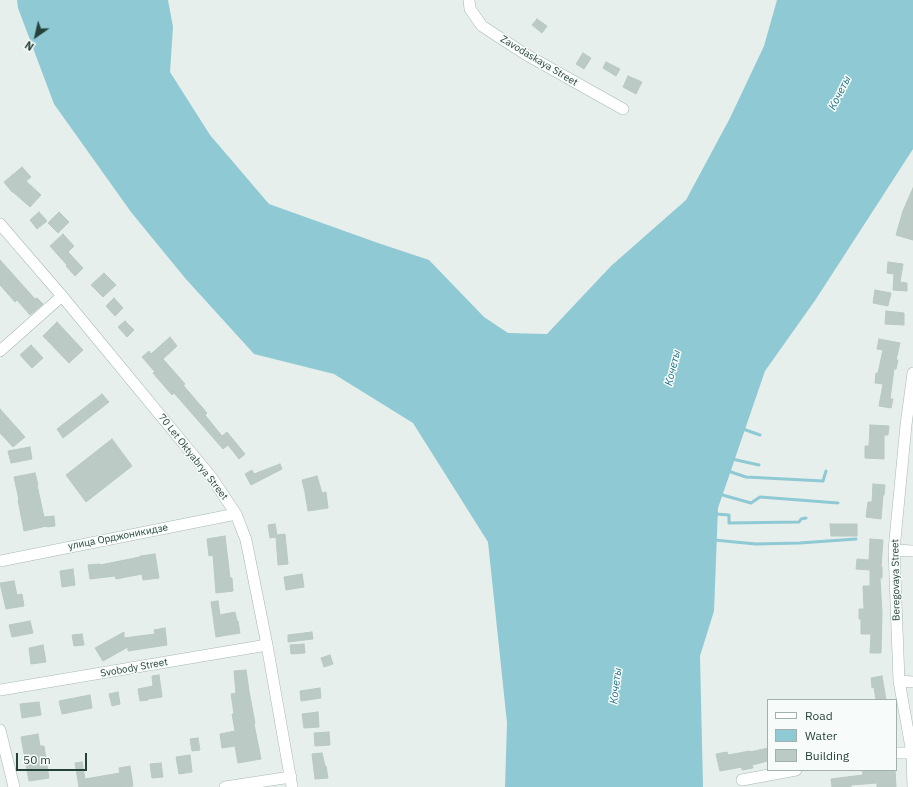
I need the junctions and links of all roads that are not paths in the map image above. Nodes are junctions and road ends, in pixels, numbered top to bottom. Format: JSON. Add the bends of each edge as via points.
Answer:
{"nodes":[{"id":1,"x":469,"y":0,"type":"edge"},
{"id":2,"x":623,"y":109,"type":"dead end"},
{"id":3,"x":0,"y":224,"type":"edge"},
{"id":4,"x":62,"y":296,"type":"junction"},
{"id":5,"x":0,"y":351,"type":"edge"},
{"id":6,"x":913,"y":373,"type":"edge"},
{"id":7,"x":909,"y":425,"type":"edge"},
{"id":8,"x":236,"y":514,"type":"junction"},
{"id":9,"x":894,"y":550,"type":"junction"},
{"id":10,"x":913,"y":551,"type":"edge"},
{"id":11,"x":0,"y":561,"type":"edge"},
{"id":12,"x":267,"y":645,"type":"junction"},
{"id":13,"x":899,"y":681,"type":"junction"},
{"id":14,"x":913,"y":682,"type":"edge"},
{"id":15,"x":0,"y":690,"type":"edge"},
{"id":16,"x":0,"y":730,"type":"edge"},
{"id":17,"x":897,"y":753,"type":"edge"},
{"id":18,"x":912,"y":753,"type":"edge"},
{"id":19,"x":791,"y":771,"type":"edge"},
{"id":20,"x":742,"y":780,"type":"dead end"},
{"id":21,"x":292,"y":782,"type":"edge"},
{"id":22,"x":14,"y":787,"type":"edge"},
{"id":23,"x":225,"y":787,"type":"edge"},
{"id":24,"x":913,"y":787,"type":"edge"}],
"edges":[{"from":1,"to":2,"type":"street","name":"Zavodaskaya Street","via":[[470,9],[482,26],[525,54]]},
{"from":3,"to":4,"type":"street","name":"70 Let Oktyabrya Street"},
{"from":4,"to":5,"type":"street"},
{"from":4,"to":8,"type":"street","name":"70 Let Oktyabrya Street","via":[[212,478]]},
{"from":6,"to":7,"type":"street","name":"Beregovaya Street"},
{"from":7,"to":9,"type":"street","name":"Beregovaya Street"},
{"from":8,"to":11,"type":"street","name":"улица Орджоникидзе"},
{"from":8,"to":12,"type":"street","name":"70 Let Oktyabrya Street","via":[[246,540]]},
{"from":9,"to":10,"type":"street"},
{"from":9,"to":13,"type":"street","name":"Beregovaya Street"},
{"from":12,"to":15,"type":"street","name":"Svobody Street"},
{"from":12,"to":21,"type":"street","name":"70 Let Oktyabrya Street"},
{"from":13,"to":14,"type":"street"},
{"from":13,"to":18,"type":"street","name":"Beregovaya Street"},
{"from":16,"to":22,"type":"street"},
{"from":17,"to":18,"type":"street"},
{"from":18,"to":24,"type":"street","name":"Beregovaya Street"},
{"from":19,"to":20,"type":"street"},
{"from":21,"to":23,"type":"street"}]}
